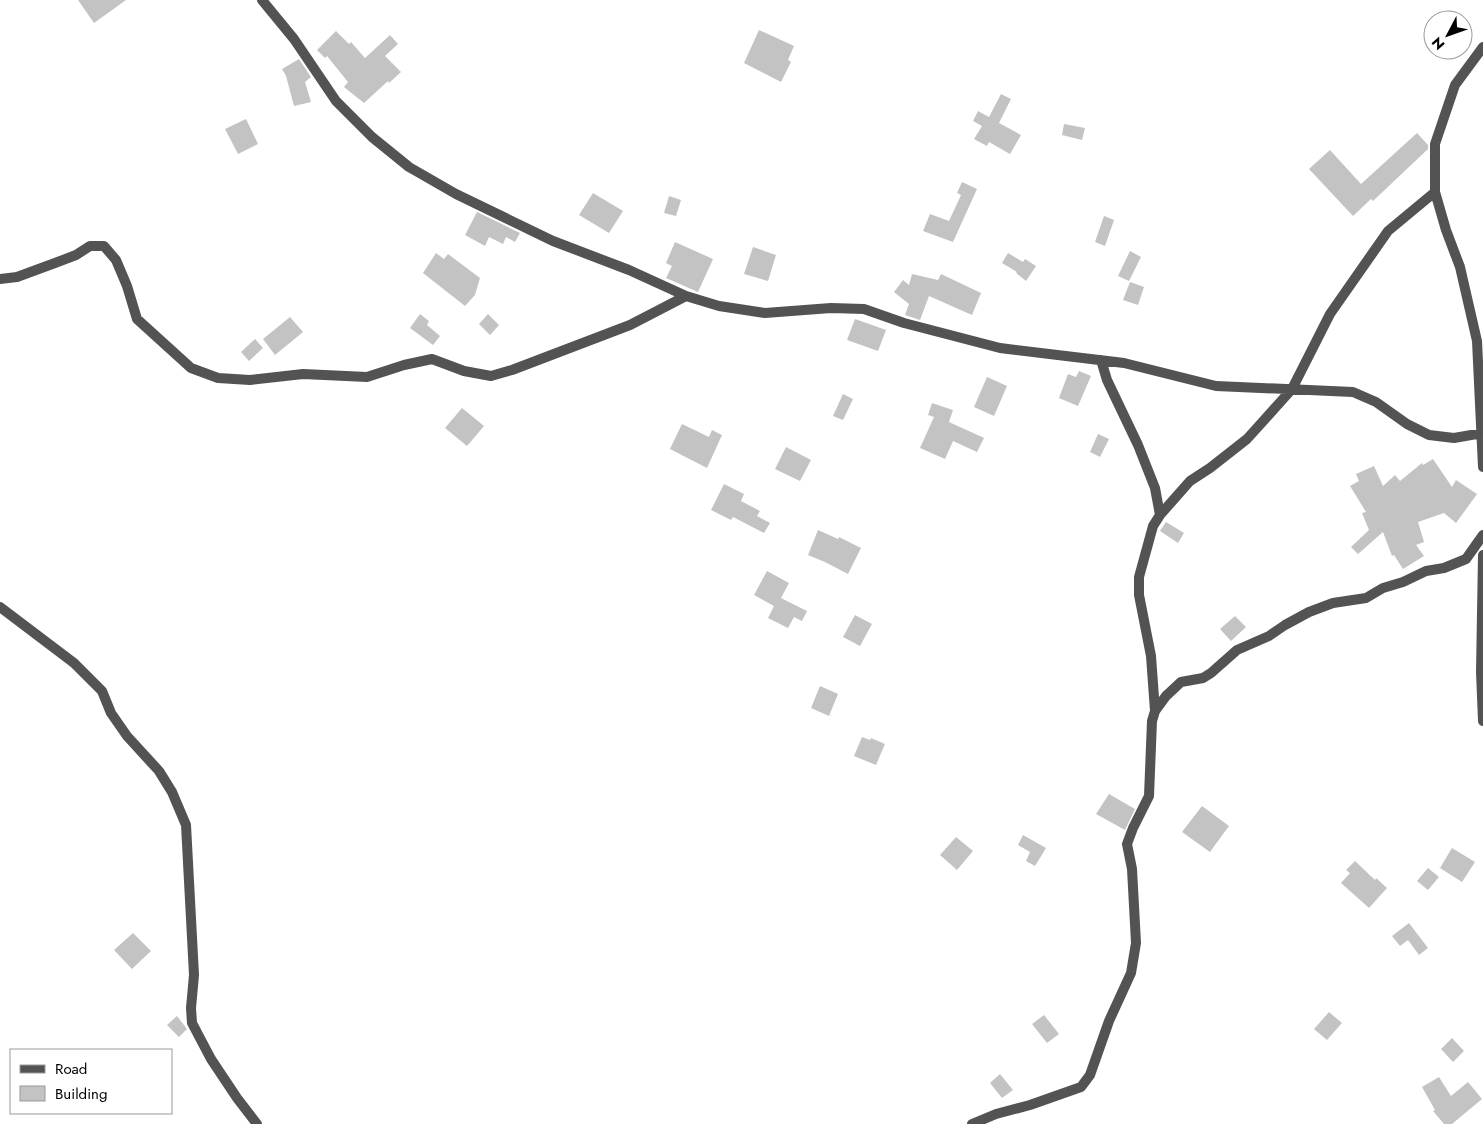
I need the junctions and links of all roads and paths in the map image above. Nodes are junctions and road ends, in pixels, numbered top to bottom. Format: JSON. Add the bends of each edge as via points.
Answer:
{"nodes":[{"id":1,"x":262,"y":0,"type":"edge"},
{"id":2,"x":1483,"y":47,"type":"edge"},
{"id":3,"x":1436,"y":192,"type":"junction"},
{"id":4,"x":0,"y":279,"type":"edge"},
{"id":5,"x":686,"y":296,"type":"junction"},
{"id":6,"x":1101,"y":360,"type":"junction"},
{"id":7,"x":1292,"y":389,"type":"junction"},
{"id":8,"x":1482,"y":433,"type":"edge"},
{"id":9,"x":1483,"y":468,"type":"edge"},
{"id":10,"x":1160,"y":515,"type":"junction"},
{"id":11,"x":1483,"y":535,"type":"edge"},
{"id":12,"x":1483,"y":555,"type":"edge"},
{"id":13,"x":0,"y":607,"type":"edge"},
{"id":14,"x":1155,"y":711,"type":"junction"},
{"id":15,"x":1483,"y":721,"type":"edge"},
{"id":16,"x":257,"y":1124,"type":"edge"},
{"id":17,"x":972,"y":1124,"type":"edge"}],
"edges":[{"from":1,"to":5,"type":"street","via":[[294,39],[336,101],[372,137],[409,167],[456,194],[553,241]]},
{"from":2,"to":3,"type":"street","via":[[1455,85],[1435,144]]},
{"from":3,"to":7,"type":"street","via":[[1388,231],[1330,314]]},
{"from":3,"to":8,"type":"street","via":[[1460,267],[1477,341]]},
{"from":4,"to":5,"type":"street","via":[[55,263],[90,246],[104,246],[116,260],[136,319],[192,368],[218,378],[250,380],[303,374],[367,377],[432,360],[491,376],[630,324]]},
{"from":5,"to":6,"type":"street","via":[[719,306],[765,313],[864,309],[1000,348]]},
{"from":6,"to":7,"type":"street","via":[[1216,386]]},
{"from":6,"to":10,"type":"street","via":[[1106,380],[1156,488]]},
{"from":7,"to":8,"type":"street","via":[[1354,392],[1429,435],[1454,438]]},
{"from":7,"to":10,"type":"street","via":[[1247,439],[1190,481]]},
{"from":8,"to":9,"type":"street"},
{"from":10,"to":14,"type":"street","via":[[1153,526],[1139,576],[1139,595],[1151,656]]},
{"from":11,"to":14,"type":"street","via":[[1466,559],[1426,571],[1366,598],[1316,609],[1237,650],[1203,678],[1181,682]]},
{"from":12,"to":15,"type":"street"},
{"from":13,"to":16,"type":"street","via":[[74,663],[102,691],[111,713],[159,771],[172,792],[186,825],[194,974],[192,1023],[236,1098]]},
{"from":14,"to":17,"type":"street","via":[[1149,796],[1127,844],[1132,870],[1136,943],[1131,973],[1108,1022],[1090,1075],[1081,1087]]}]}
